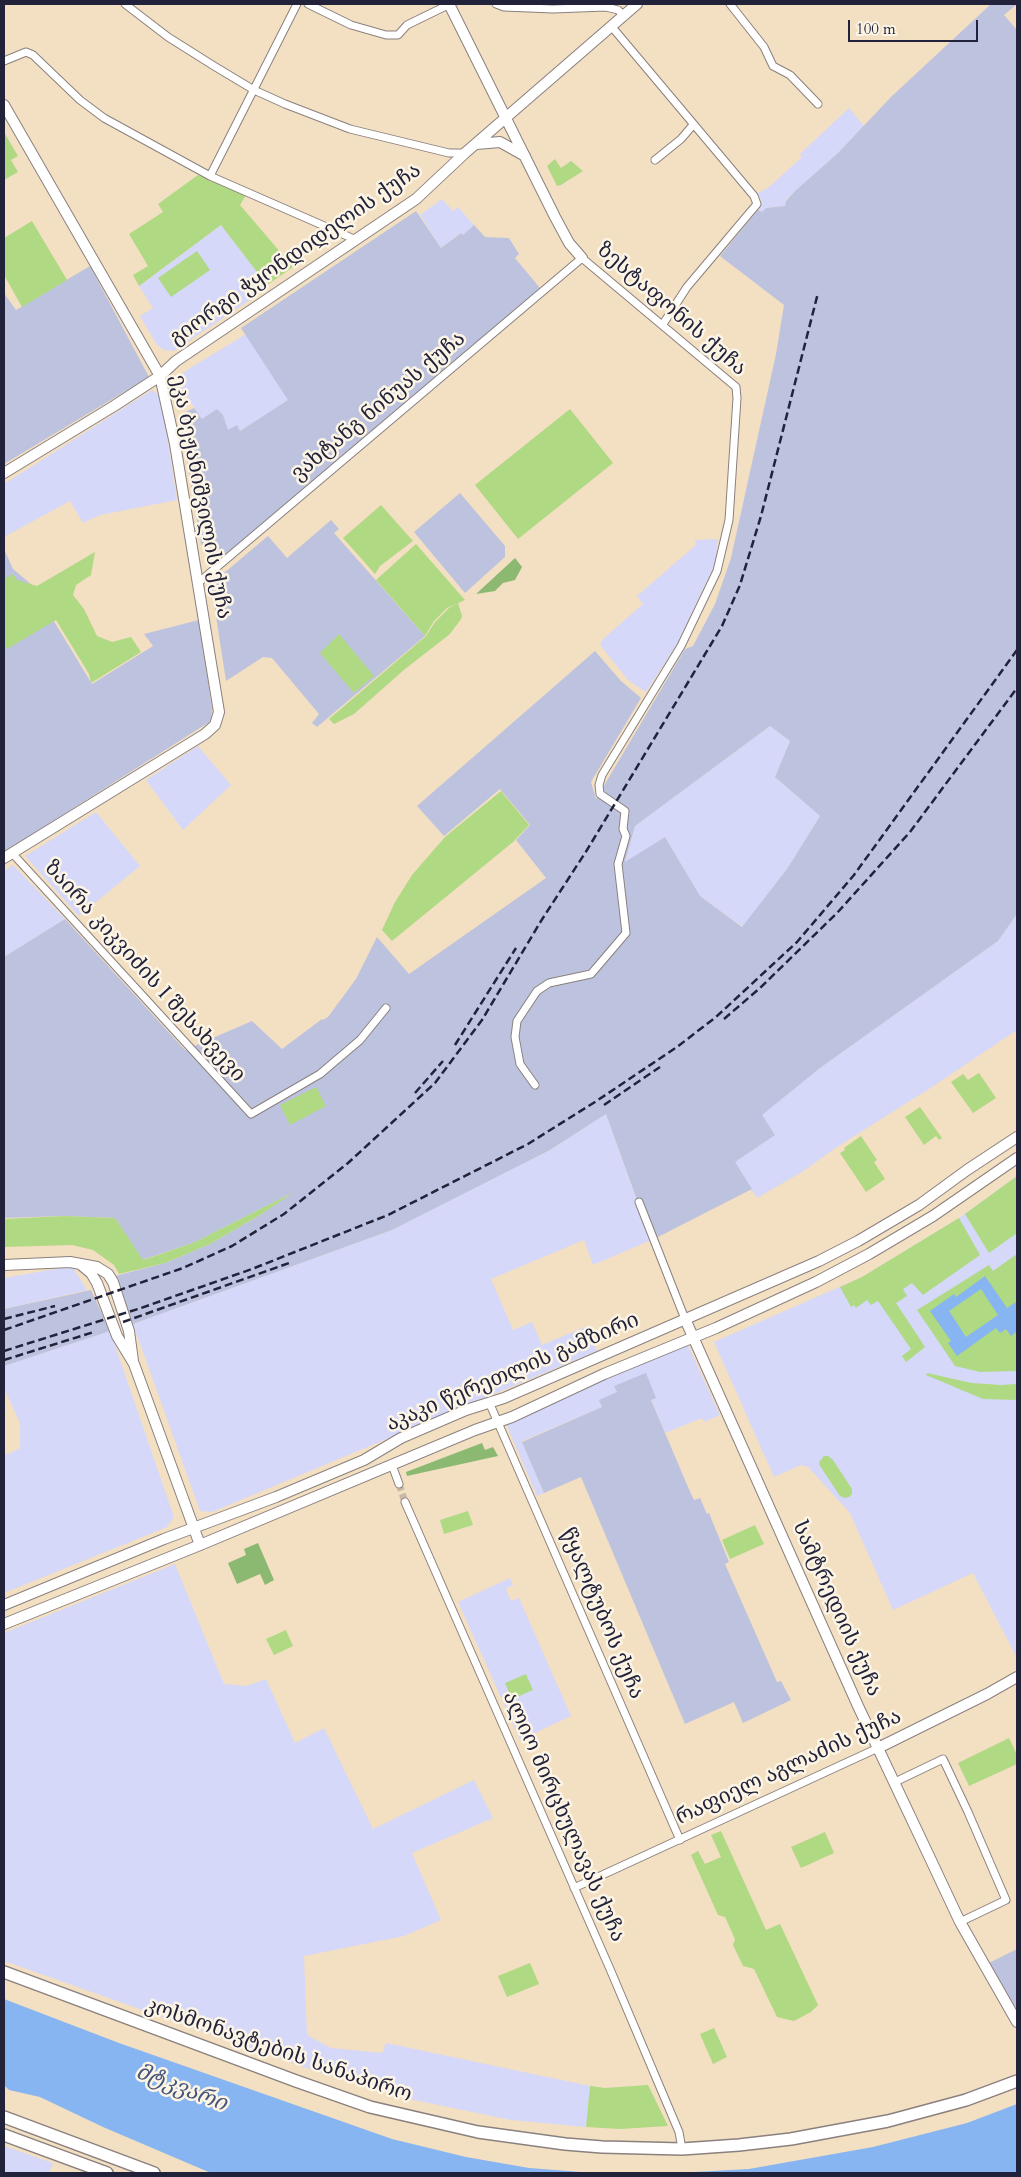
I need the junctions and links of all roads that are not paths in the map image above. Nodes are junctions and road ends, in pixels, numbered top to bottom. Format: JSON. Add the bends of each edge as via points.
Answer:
{"nodes":[{"id":1,"x":125,"y":4,"type":"edge"},
{"id":2,"x":297,"y":4,"type":"edge"},
{"id":3,"x":308,"y":4,"type":"edge"},
{"id":4,"x":450,"y":4,"type":"edge"},
{"id":5,"x":496,"y":4,"type":"edge"},
{"id":6,"x":637,"y":4,"type":"edge"},
{"id":7,"x":730,"y":4,"type":"edge"},
{"id":8,"x":624,"y":16,"type":"junction"},
{"id":9,"x":612,"y":27,"type":"junction"},
{"id":10,"x":4,"y":61,"type":"edge"},
{"id":11,"x":254,"y":90,"type":"junction"},
{"id":12,"x":818,"y":104,"type":"dead end"},
{"id":13,"x":4,"y":105,"type":"edge"},
{"id":14,"x":506,"y":117,"type":"junction"},
{"id":15,"x":693,"y":124,"type":"junction"},
{"id":16,"x":474,"y":144,"type":"junction"},
{"id":17,"x":465,"y":153,"type":"junction"},
{"id":18,"x":525,"y":156,"type":"junction"},
{"id":19,"x":655,"y":160,"type":"dead end"},
{"id":20,"x":210,"y":176,"type":"junction"},
{"id":21,"x":354,"y":239,"type":"junction"},
{"id":22,"x":582,"y":258,"type":"junction"},
{"id":23,"x":663,"y":324,"type":"junction"},
{"id":24,"x":160,"y":376,"type":"junction"},
{"id":25,"x":4,"y":474,"type":"edge"},
{"id":26,"x":198,"y":583,"type":"junction"},
{"id":27,"x":8,"y":855,"type":"edge"},
{"id":28,"x":386,"y":1008,"type":"dead end"},
{"id":29,"x":535,"y":1085,"type":"dead end"},
{"id":30,"x":1017,"y":1137,"type":"edge"},
{"id":31,"x":1017,"y":1158,"type":"edge"},
{"id":32,"x":640,"y":1202,"type":"dead end"},
{"id":33,"x":80,"y":1264,"type":"junction"},
{"id":34,"x":4,"y":1265,"type":"edge"},
{"id":35,"x":685,"y":1319,"type":"junction"},
{"id":36,"x":693,"y":1338,"type":"junction"},
{"id":37,"x":134,"y":1364,"type":"junction"},
{"id":38,"x":489,"y":1402,"type":"junction"},
{"id":39,"x":498,"y":1422,"type":"junction"},
{"id":40,"x":392,"y":1465,"type":"junction"},
{"id":41,"x":399,"y":1484,"type":"tunnel mouth"},
{"id":42,"x":405,"y":1502,"type":"tunnel mouth"},
{"id":43,"x":193,"y":1528,"type":"junction"},
{"id":44,"x":200,"y":1545,"type":"junction"},
{"id":45,"x":4,"y":1605,"type":"edge"},
{"id":46,"x":4,"y":1624,"type":"edge"},
{"id":47,"x":1017,"y":1677,"type":"edge"},
{"id":48,"x":878,"y":1748,"type":"junction"},
{"id":49,"x":895,"y":1782,"type":"junction"},
{"id":50,"x":680,"y":1840,"type":"junction"},
{"id":51,"x":574,"y":1888,"type":"junction"},
{"id":52,"x":960,"y":1922,"type":"junction"},
{"id":53,"x":4,"y":1972,"type":"edge"},
{"id":54,"x":1017,"y":2022,"type":"edge"},
{"id":55,"x":1017,"y":2081,"type":"edge"},
{"id":56,"x":4,"y":2117,"type":"edge"},
{"id":57,"x":4,"y":2135,"type":"edge"},
{"id":58,"x":682,"y":2149,"type":"junction"},
{"id":59,"x":107,"y":2173,"type":"edge"},
{"id":60,"x":154,"y":2173,"type":"edge"}],
"edges":[{"from":1,"to":11,"type":"street","via":[[168,36]]},
{"from":2,"to":11,"type":"street"},
{"from":3,"to":4,"type":"street","via":[[351,25],[386,36],[398,35],[407,25]]},
{"from":4,"to":14,"type":"street","name":"ზესტაფონის ქუჩა"},
{"from":5,"to":8,"type":"street","via":[[553,9],[606,7],[618,10]]},
{"from":6,"to":8,"type":"street","name":"გიორგი ჭყონდიდელის ქუჩა"},
{"from":7,"to":12,"type":"street","via":[[764,47],[773,66],[790,75]]},
{"from":8,"to":9,"type":"street","name":"გიორგი ჭყონდიდელის ქუჩა"},
{"from":9,"to":14,"type":"street","name":"გიორგი ჭყონდიდელის ქუჩა"},
{"from":9,"to":15,"type":"street"},
{"from":10,"to":20,"type":"street","via":[[26,52],[33,55],[93,111]]},
{"from":11,"to":17,"type":"street","via":[[350,129],[449,153]]},
{"from":11,"to":20,"type":"street"},
{"from":13,"to":24,"type":"street","name":"ეკა ბეჟანიშვილის ქუჩა"},
{"from":14,"to":16,"type":"street","name":"გიორგი ჭყონდიდელის ქუჩა"},
{"from":14,"to":18,"type":"street","name":"ზესტაფონის ქუჩა"},
{"from":15,"to":19,"type":"street"},
{"from":15,"to":23,"type":"street","via":[[758,204],[687,287]]},
{"from":16,"to":17,"type":"street","name":"გიორგი ჭყონდიდელის ქუჩა"},
{"from":16,"to":18,"type":"street","via":[[500,142]]},
{"from":17,"to":21,"type":"street","name":"გიორგი ჭყონდიდელის ქუჩა","via":[[416,199]]},
{"from":18,"to":22,"type":"street","name":"ზესტაფონის ქუჩა","via":[[569,243]]},
{"from":20,"to":21,"type":"street"},
{"from":21,"to":24,"type":"street","name":"გიორგი ჭყონდიდელის ქუჩა","via":[[249,314],[176,360]]},
{"from":22,"to":23,"type":"street","name":"ზესტაფონის ქუჩა"},
{"from":22,"to":26,"type":"street","name":"ვახტანგ ნინუას ქუჩა"},
{"from":23,"to":29,"type":"street","name":"ზესტაფონის ქუჩა","via":[[736,387],[729,520],[717,571],[681,646],[599,785],[600,794],[624,811],[626,836],[618,864],[626,933],[591,974],[549,983],[537,991],[516,1021],[520,1064]]},
{"from":24,"to":25,"type":"street","name":"გიორგი ჭყონდიდელის ქუჩა"},
{"from":24,"to":26,"type":"street","name":"ეკა ბეჟანიშვილის ქუჩა"},
{"from":26,"to":27,"type":"street","name":"ეკა ბეჟანიშვილის ქუჩა","via":[[218,698],[219,712],[215,725]]},
{"from":27,"to":28,"type":"street","name":"ზაირა კიკვიძის I შესახვევი","via":[[251,1114],[320,1074],[360,1040]]},
{"from":30,"to":35,"type":"street","name":"აკაკი წერეთლის გამზირი","via":[[919,1205],[858,1241]]},
{"from":31,"to":36,"type":"street","name":"აკაკი წერეთლის გამზირი","via":[[933,1216],[869,1254]]},
{"from":32,"to":35,"type":"street","name":"სამტრედიის ქუჩა"},
{"from":33,"to":34,"type":"street","via":[[60,1261]]},
{"from":33,"to":37,"type":"street","via":[[97,1283],[116,1336]]},
{"from":33,"to":37,"type":"street","via":[[97,1267],[113,1282],[129,1331]]},
{"from":35,"to":36,"type":"street","name":"სამტრედიის ქუჩა"},
{"from":35,"to":38,"type":"street","name":"აკაკი წერეთლის გამზირი"},
{"from":36,"to":39,"type":"street","name":"აკაკი წერეთლის გამზირი"},
{"from":36,"to":48,"type":"street","name":"სამტრედიის ქუჩა"},
{"from":37,"to":43,"type":"street"},
{"from":38,"to":39,"type":"street","name":"წყალტუბოს ქუჩა"},
{"from":38,"to":43,"type":"street","name":"აკაკი წერეთლის გამზირი","via":[[401,1438],[364,1460]]},
{"from":39,"to":40,"type":"street","name":"აკაკი წერეთლის გამზირი"},
{"from":39,"to":50,"type":"street","name":"წყალტუბოს ქუჩა"},
{"from":40,"to":41,"type":"street"},
{"from":40,"to":44,"type":"street","name":"აკაკი წერეთლის გამზირი"},
{"from":42,"to":51,"type":"street","name":"ალიო მირცხულავას ქუჩა"},
{"from":43,"to":44,"type":"street"},
{"from":43,"to":45,"type":"street","name":"აკაკი წერეთლის გამზირი"},
{"from":44,"to":46,"type":"street","name":"აკაკი წერეთლის გამზირი"},
{"from":47,"to":48,"type":"street","name":"რაფიელ აგლაძის ქუჩა"},
{"from":48,"to":49,"type":"street","name":"სამტრედიის ქუჩა"},
{"from":48,"to":50,"type":"street","name":"რაფიელ აგლაძის ქუჩა"},
{"from":49,"to":52,"type":"street","name":"სამტრედიის ქუჩა"},
{"from":49,"to":52,"type":"street","via":[[943,1759],[964,1804],[1006,1900]]},
{"from":50,"to":51,"type":"street","name":"რაფიელ აგლაძის ქუჩა"},
{"from":51,"to":58,"type":"street","name":"ალიო მირცხულავას ქუჩა","via":[[679,2132]]},
{"from":52,"to":54,"type":"street","name":"სამტრედიის ქუჩა"},
{"from":53,"to":58,"type":"main road","name":"კოსმონავტების სანაპირო","via":[[328,2093],[408,2117],[478,2132],[565,2144]]},
{"from":55,"to":58,"type":"main road","name":"კოსმონავტების სანაპირო","via":[[959,2102],[869,2125],[768,2142]]},
{"from":56,"to":60,"type":"main road"},
{"from":57,"to":59,"type":"main road"}]}
